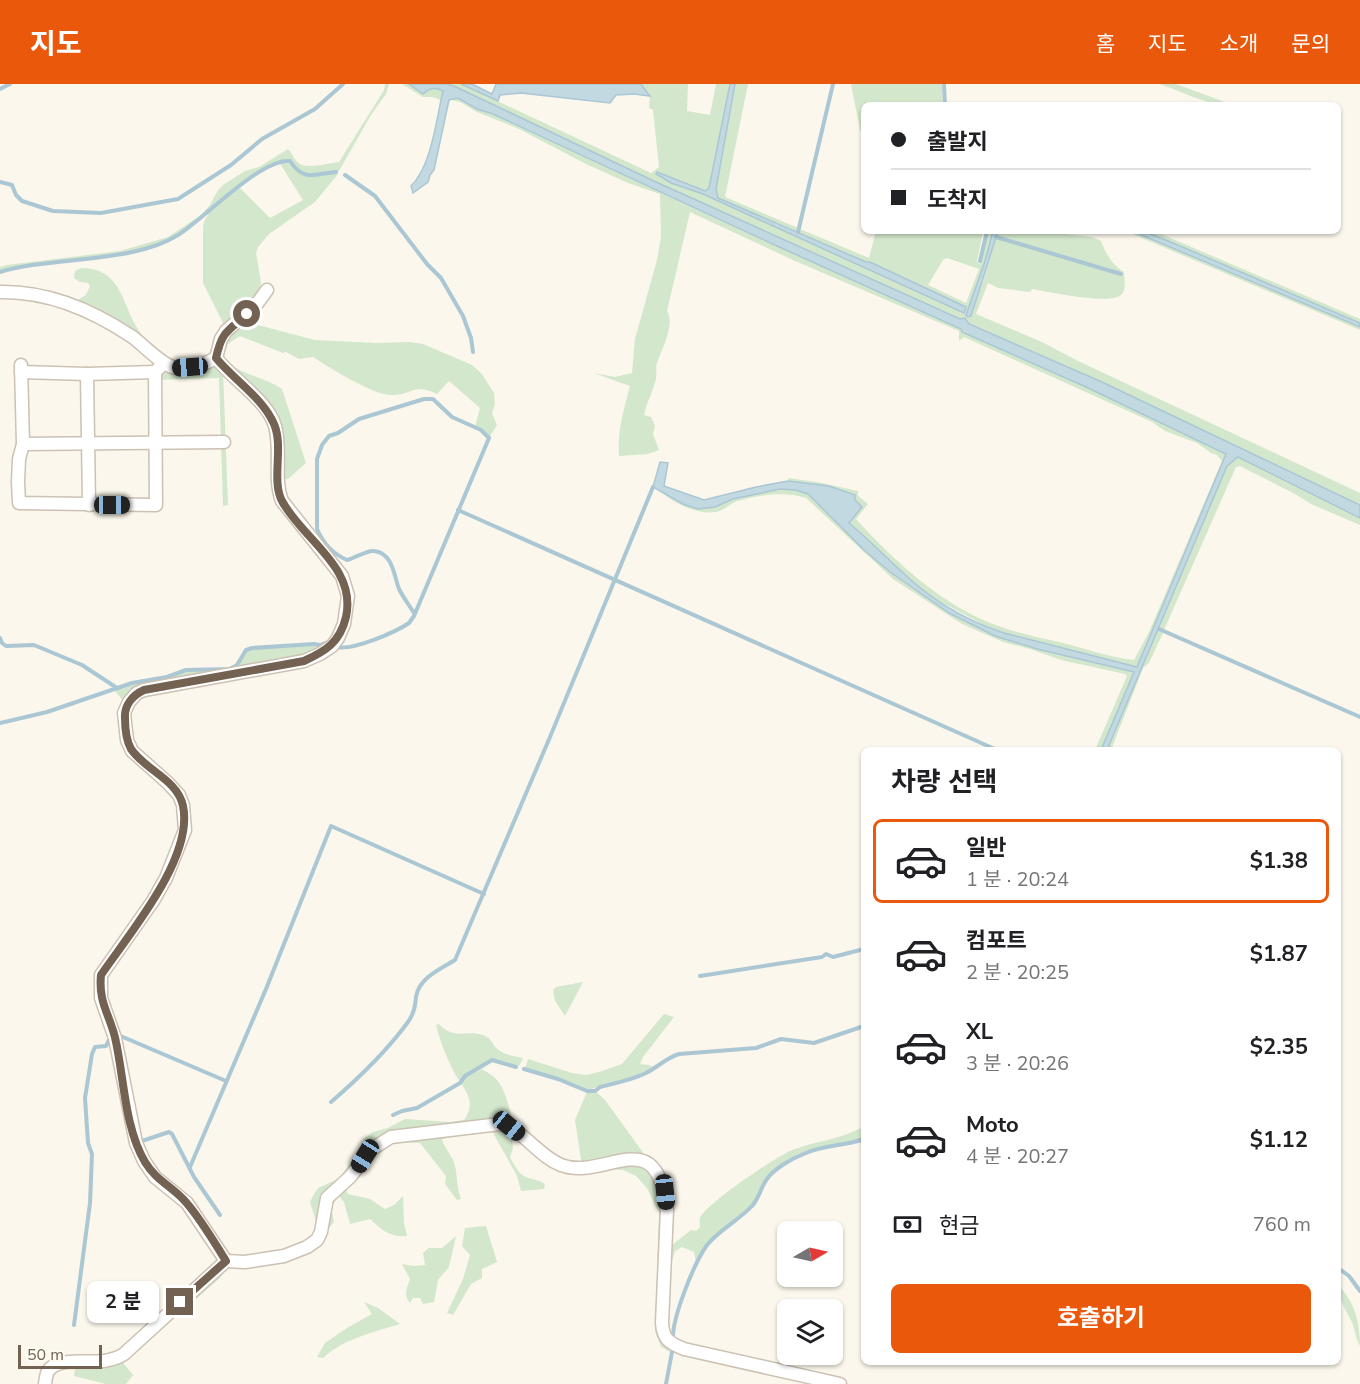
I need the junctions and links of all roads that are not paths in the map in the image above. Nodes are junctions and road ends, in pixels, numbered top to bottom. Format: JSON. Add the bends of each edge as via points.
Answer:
{"nodes":[{"id":1,"x":267,"y":290,"type":"dead end"},
{"id":2,"x":0,"y":292,"type":"edge"},
{"id":3,"x":216,"y":358,"type":"junction"},
{"id":4,"x":164,"y":363,"type":"junction"},
{"id":5,"x":155,"y":372,"type":"junction"},
{"id":6,"x":87,"y":374,"type":"junction"},
{"id":7,"x":87,"y":442,"type":"junction"},
{"id":8,"x":156,"y":442,"type":"junction"},
{"id":9,"x":224,"y":442,"type":"dead end"},
{"id":10,"x":23,"y":444,"type":"junction"},
{"id":11,"x":89,"y":505,"type":"junction"},
{"id":12,"x":226,"y":1261,"type":"junction"},
{"id":13,"x":804,"y":1381,"type":"edge"},
{"id":14,"x":45,"y":1384,"type":"edge"},
{"id":15,"x":840,"y":1384,"type":"edge"}],
"edges":[{"from":1,"to":3,"type":"street","via":[[226,331]]},
{"from":2,"to":4,"type":"street","via":[[46,296],[64,302],[130,336]]},
{"from":3,"to":4,"type":"street","via":[[190,367],[175,368]]},
{"from":3,"to":12,"type":"street","via":[[264,408],[274,425],[282,501],[342,576],[348,596],[338,638],[320,654],[304,661],[144,690],[129,702],[124,713],[132,751],[179,795],[185,830],[153,902],[101,975],[101,998],[115,1038],[136,1143],[144,1161],[155,1177],[187,1203]]},
{"from":4,"to":5,"type":"street"},
{"from":5,"to":6,"type":"street"},
{"from":5,"to":8,"type":"street"},
{"from":6,"to":7,"type":"street"},
{"from":6,"to":10,"type":"street","via":[[21,368]]},
{"from":7,"to":8,"type":"street"},
{"from":7,"to":10,"type":"street"},
{"from":7,"to":11,"type":"street"},
{"from":8,"to":9,"type":"street"},
{"from":8,"to":11,"type":"street","via":[[156,505]]},
{"from":10,"to":11,"type":"street","via":[[19,503]]},
{"from":12,"to":13,"type":"street","via":[[284,1256],[317,1240],[327,1198],[372,1149],[391,1137],[500,1124],[509,1126],[543,1155],[564,1166],[584,1167],[626,1159],[646,1162],[662,1180],[665,1192],[662,1323],[666,1340],[684,1349]]},
{"from":12,"to":14,"type":"street","via":[[124,1354],[115,1360],[53,1366],[46,1373]]},
{"from":13,"to":15,"type":"street"}]}
